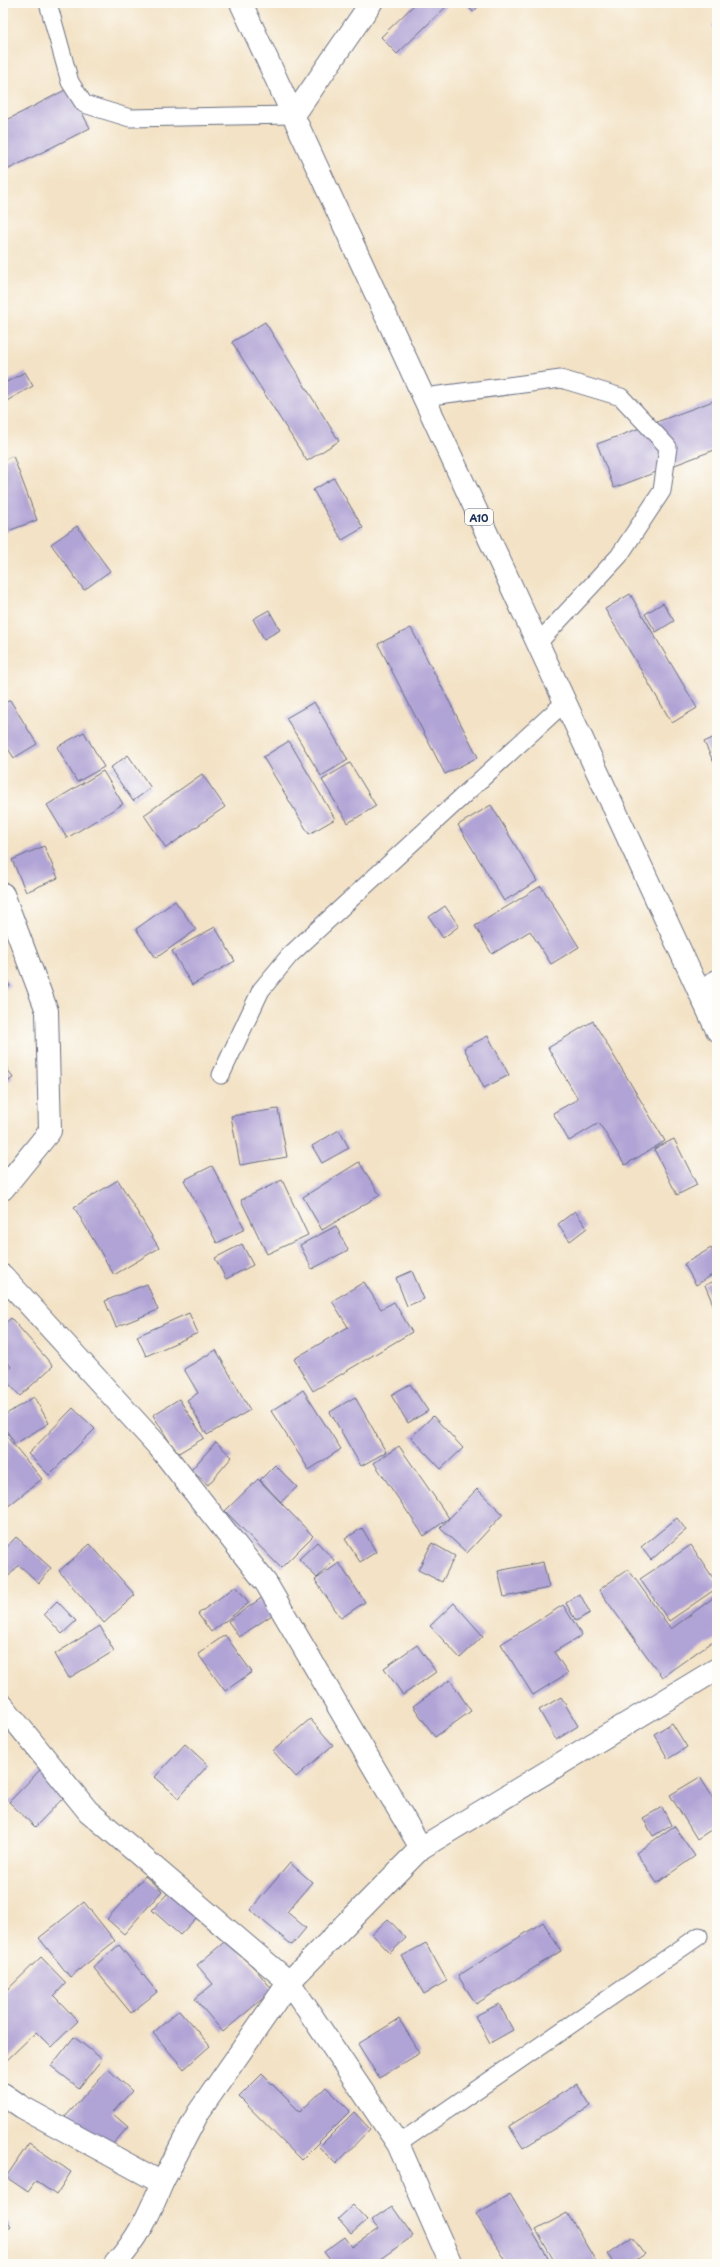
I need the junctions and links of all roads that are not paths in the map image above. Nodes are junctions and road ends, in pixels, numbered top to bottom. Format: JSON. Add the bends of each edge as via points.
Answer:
{"nodes":[{"id":1,"x":48,"y":3,"type":"edge"},
{"id":2,"x":241,"y":3,"type":"edge"},
{"id":3,"x":371,"y":3,"type":"edge"},
{"id":4,"x":294,"y":115,"type":"junction"},
{"id":5,"x":424,"y":397,"type":"junction"},
{"id":6,"x":538,"y":643,"type":"junction"},
{"id":7,"x":565,"y":702,"type":"junction"},
{"id":8,"x":3,"y":894,"type":"edge"},
{"id":9,"x":708,"y":986,"type":"edge"},
{"id":10,"x":717,"y":1030,"type":"edge"},
{"id":11,"x":221,"y":1074,"type":"dead end"},
{"id":12,"x":3,"y":1189,"type":"edge"},
{"id":13,"x":3,"y":1276,"type":"edge"},
{"id":14,"x":717,"y":1669,"type":"edge"},
{"id":15,"x":3,"y":1706,"type":"edge"},
{"id":16,"x":422,"y":1848,"type":"junction"},
{"id":17,"x":699,"y":1936,"type":"dead end"},
{"id":18,"x":289,"y":1982,"type":"junction"},
{"id":19,"x":3,"y":2094,"type":"edge"},
{"id":20,"x":398,"y":2144,"type":"junction"},
{"id":21,"x":162,"y":2183,"type":"junction"},
{"id":22,"x":114,"y":2264,"type":"edge"},
{"id":23,"x":451,"y":2264,"type":"edge"}],
"edges":[{"from":1,"to":4,"type":"lane","via":[[70,82],[84,104],[130,118]]},
{"from":2,"to":4,"type":"main road","number":"A10"},
{"from":3,"to":4,"type":"main road"},
{"from":4,"to":5,"type":"main road","number":"A10"},
{"from":5,"to":6,"type":"main road","number":"A10"},
{"from":5,"to":6,"type":"lane","via":[[561,379],[621,397],[668,447],[662,491],[619,556]]},
{"from":6,"to":7,"type":"main road","number":"A10"},
{"from":7,"to":9,"type":"main road","number":"A10"},
{"from":7,"to":11,"type":"lane","via":[[290,955],[261,990]]},
{"from":8,"to":12,"type":"main road","via":[[47,1011],[50,1130]]},
{"from":9,"to":10,"type":"main road","number":"A10"},
{"from":13,"to":16,"type":"main road","via":[[159,1446],[266,1583]]},
{"from":14,"to":16,"type":"main road"},
{"from":15,"to":18,"type":"main road","via":[[88,1811]]},
{"from":16,"to":18,"type":"main road"},
{"from":17,"to":20,"type":"lane"},
{"from":18,"to":20,"type":"main road"},
{"from":18,"to":21,"type":"main road","via":[[198,2113]]},
{"from":19,"to":21,"type":"main road","via":[[22,2107]]},
{"from":20,"to":23,"type":"main road"},
{"from":21,"to":22,"type":"main road","via":[[133,2244]]}]}
